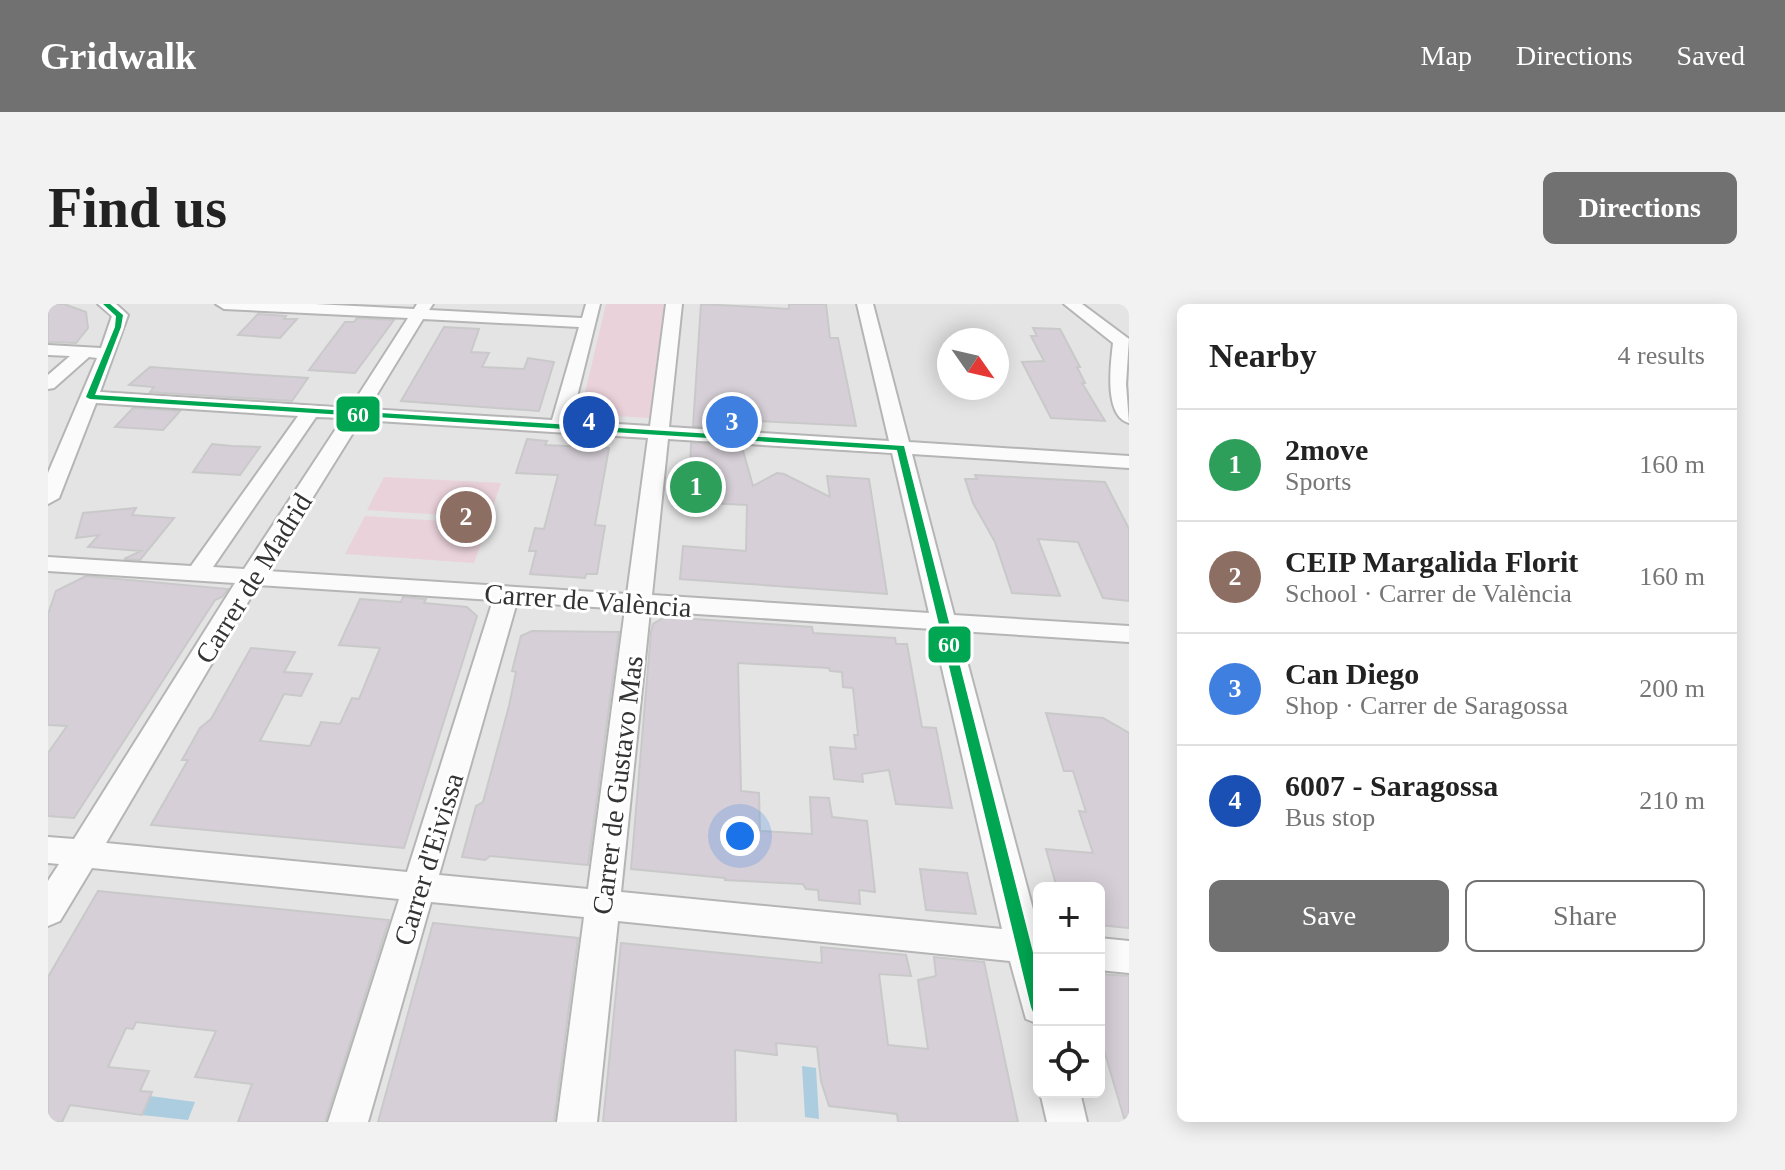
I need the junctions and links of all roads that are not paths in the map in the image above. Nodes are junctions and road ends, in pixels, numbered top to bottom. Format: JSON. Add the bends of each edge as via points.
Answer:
{"nodes":[{"id":1,"x":224,"y":304,"type":"edge"},
{"id":2,"x":594,"y":304,"type":"edge"},
{"id":3,"x":674,"y":304,"type":"edge"},
{"id":4,"x":865,"y":304,"type":"edge"},
{"id":5,"x":1072,"y":304,"type":"edge"},
{"id":6,"x":117,"y":306,"type":"edge"},
{"id":7,"x":422,"y":309,"type":"edge"},
{"id":8,"x":589,"y":323,"type":"junction"},
{"id":9,"x":48,"y":350,"type":"edge"},
{"id":10,"x":85,"y":352,"type":"junction"},
{"id":11,"x":107,"y":353,"type":"junction"},
{"id":12,"x":48,"y":384,"type":"edge"},
{"id":13,"x":90,"y":397,"type":"junction"},
{"id":14,"x":311,"y":411,"type":"junction"},
{"id":15,"x":356,"y":414,"type":"junction"},
{"id":16,"x":1129,"y":417,"type":"edge"},
{"id":17,"x":560,"y":426,"type":"junction"},
{"id":18,"x":659,"y":433,"type":"junction"},
{"id":19,"x":901,"y":448,"type":"junction"},
{"id":20,"x":1129,"y":462,"type":"edge"},
{"id":21,"x":48,"y":498,"type":"edge"},
{"id":22,"x":48,"y":564,"type":"edge"},
{"id":23,"x":197,"y":574,"type":"junction"},
{"id":24,"x":251,"y":577,"type":"junction"},
{"id":25,"x":507,"y":595,"type":"junction"},
{"id":26,"x":639,"y":603,"type":"junction"},
{"id":27,"x":944,"y":624,"type":"junction"},
{"id":28,"x":1129,"y":634,"type":"edge"},
{"id":29,"x":48,"y":850,"type":"edge"},
{"id":30,"x":84,"y":853,"type":"junction"},
{"id":31,"x":420,"y":887,"type":"junction"},
{"id":32,"x":603,"y":905,"type":"junction"},
{"id":33,"x":48,"y":911,"type":"edge"},
{"id":34,"x":1031,"y":947,"type":"edge"},
{"id":35,"x":1105,"y":955,"type":"edge"},
{"id":36,"x":1129,"y":957,"type":"edge"},
{"id":37,"x":1061,"y":1098,"type":"edge"},
{"id":38,"x":348,"y":1122,"type":"edge"},
{"id":39,"x":577,"y":1122,"type":"edge"},
{"id":40,"x":1067,"y":1122,"type":"edge"}],
"edges":[{"from":1,"to":7,"type":"street"},
{"from":2,"to":8,"type":"street"},
{"from":3,"to":18,"type":"street","name":"Carrer de Gustavo Mas"},
{"from":4,"to":19,"type":"street"},
{"from":5,"to":16,"type":"street","via":[[1122,341],[1117,384]]},
{"from":6,"to":11,"type":"street","via":[[118,327]]},
{"from":7,"to":8,"type":"street"},
{"from":7,"to":15,"type":"street","name":"Carrer de Madrid"},
{"from":8,"to":17,"type":"street"},
{"from":9,"to":10,"type":"street"},
{"from":10,"to":11,"type":"street"},
{"from":10,"to":12,"type":"street"},
{"from":11,"to":13,"type":"street"},
{"from":13,"to":14,"type":"street"},
{"from":13,"to":21,"type":"street"},
{"from":14,"to":15,"type":"street"},
{"from":14,"to":23,"type":"street","name":"Carrer de Madrid"},
{"from":15,"to":17,"type":"street"},
{"from":15,"to":24,"type":"street","name":"Carrer de Madrid"},
{"from":17,"to":18,"type":"street"},
{"from":18,"to":19,"type":"street"},
{"from":18,"to":26,"type":"street","name":"Carrer de Gustavo Mas"},
{"from":19,"to":20,"type":"street"},
{"from":19,"to":27,"type":"street"},
{"from":22,"to":23,"type":"street","name":"Carrer de València"},
{"from":23,"to":24,"type":"street","name":"Carrer de València"},
{"from":24,"to":25,"type":"street","name":"Carrer de València"},
{"from":24,"to":30,"type":"street","name":"Carrer de Madrid"},
{"from":25,"to":26,"type":"street","name":"Carrer de València"},
{"from":25,"to":31,"type":"street","name":"Carrer d'Eivissa"},
{"from":26,"to":27,"type":"street","name":"Carrer de València"},
{"from":26,"to":32,"type":"street","name":"Carrer de Gustavo Mas"},
{"from":27,"to":28,"type":"street","name":"Carrer de València"},
{"from":27,"to":34,"type":"street"},
{"from":29,"to":30,"type":"street"},
{"from":30,"to":31,"type":"street"},
{"from":30,"to":33,"type":"street","name":"Carrer de Madrid"},
{"from":31,"to":32,"type":"street"},
{"from":31,"to":38,"type":"street","name":"Carrer d'Eivissa"},
{"from":32,"to":34,"type":"street"},
{"from":32,"to":39,"type":"street","name":"Carrer de Gustavo Mas"},
{"from":35,"to":36,"type":"street"},
{"from":37,"to":40,"type":"street"}]}
